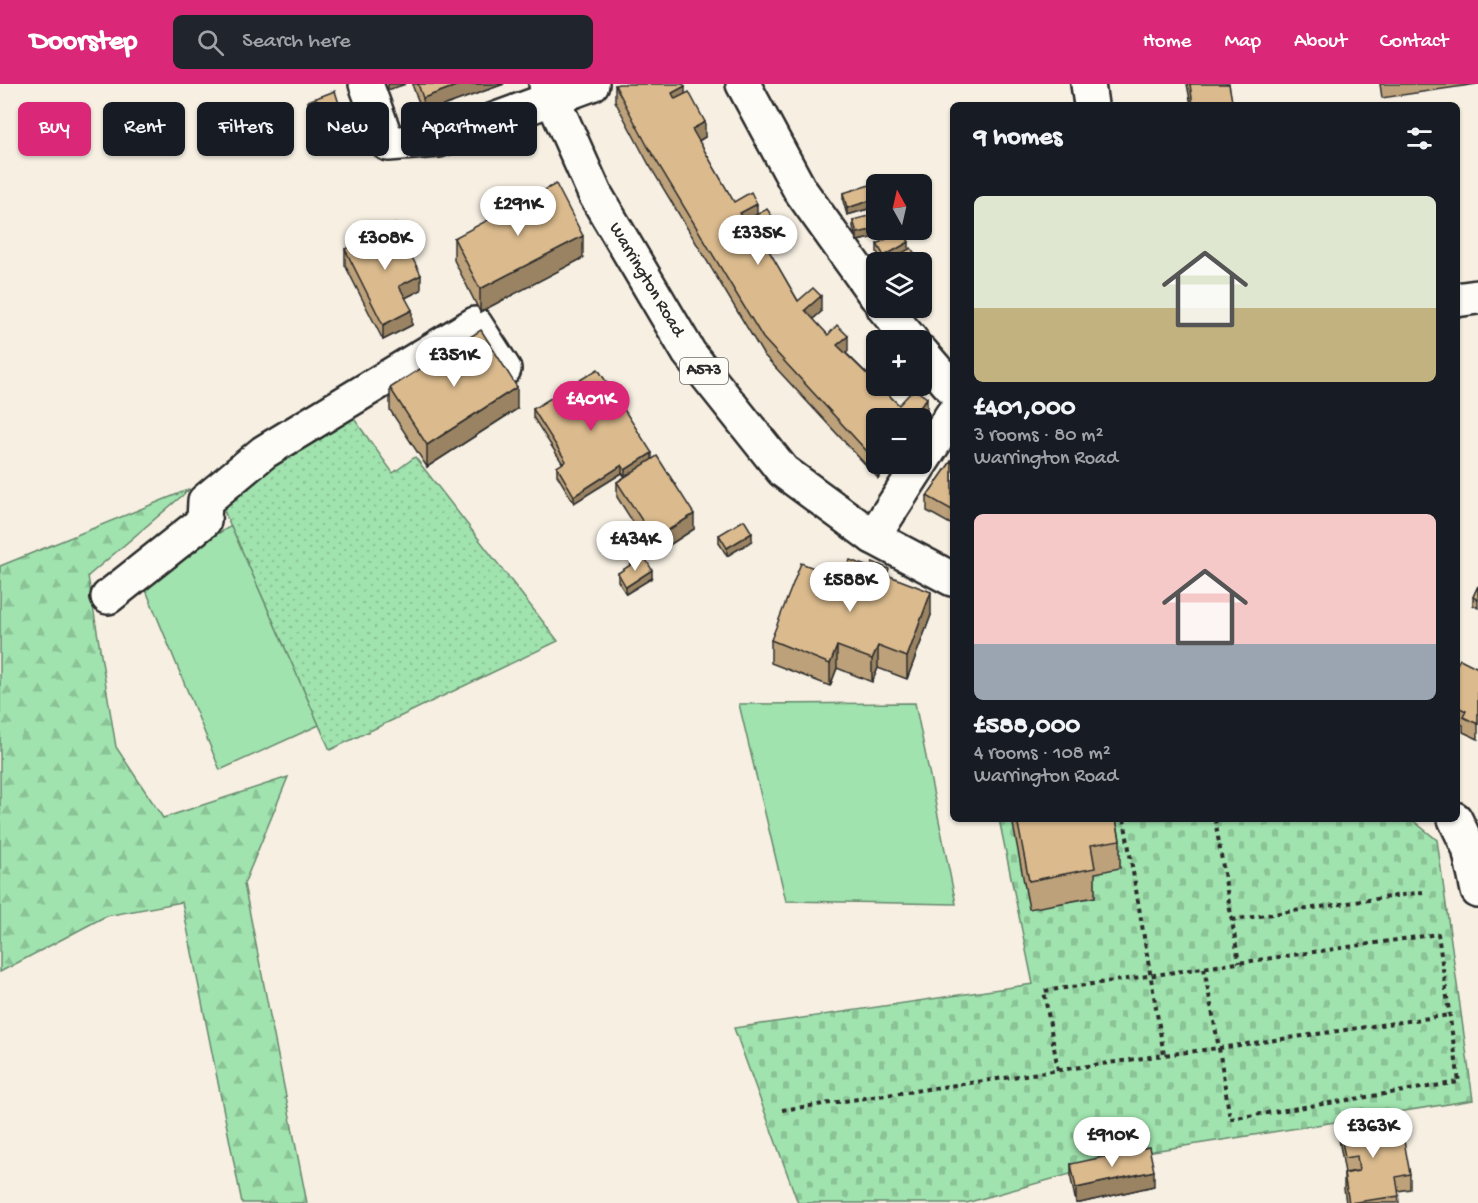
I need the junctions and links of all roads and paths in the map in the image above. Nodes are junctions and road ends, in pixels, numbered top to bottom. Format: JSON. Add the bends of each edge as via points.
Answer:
{"nodes":[{"id":1,"x":366,"y":84,"type":"edge"},
{"id":2,"x":592,"y":84,"type":"edge"},
{"id":3,"x":743,"y":84,"type":"edge"},
{"id":4,"x":1088,"y":84,"type":"edge"},
{"id":5,"x":549,"y":92,"type":"edge"},
{"id":6,"x":1091,"y":102,"type":"edge"},
{"id":7,"x":866,"y":282,"type":"edge"},
{"id":8,"x":892,"y":318,"type":"edge"},
{"id":9,"x":903,"y":330,"type":"edge"},
{"id":10,"x":932,"y":365,"type":"edge"},
{"id":11,"x":509,"y":378,"type":"edge"},
{"id":12,"x":950,"y":386,"type":"edge"},
{"id":13,"x":950,"y":418,"type":"edge"},
{"id":14,"x":873,"y":537,"type":"junction"},
{"id":15,"x":950,"y":578,"type":"edge"},
{"id":16,"x":108,"y":597,"type":"dead end"},
{"id":17,"x":1124,"y":822,"type":"edge"},
{"id":18,"x":1216,"y":822,"type":"edge"},
{"id":19,"x":1465,"y":825,"type":"edge"},
{"id":20,"x":1478,"y":891,"type":"edge"},
{"id":21,"x":1423,"y":892,"type":"dead end"},
{"id":22,"x":1232,"y":920,"type":"junction"},
{"id":23,"x":1239,"y":963,"type":"junction"},
{"id":24,"x":1204,"y":968,"type":"junction"},
{"id":25,"x":1150,"y":976,"type":"junction"},
{"id":26,"x":1450,"y":1015,"type":"junction"},
{"id":27,"x":1220,"y":1048,"type":"junction"},
{"id":28,"x":1164,"y":1055,"type":"junction"},
{"id":29,"x":1058,"y":1070,"type":"junction"},
{"id":30,"x":782,"y":1110,"type":"dead end"}],
"edges":[{"from":1,"to":5,"type":"main road","via":[[388,144],[439,140]]},
{"from":2,"to":5,"type":"main road"},
{"from":3,"to":7,"type":"main road","via":[[800,190]]},
{"from":4,"to":6,"type":"main road"},
{"from":5,"to":14,"type":"main road","name":"Warrington Road","number":"A573","via":[[595,194],[689,353],[783,471]]},
{"from":8,"to":9,"type":"main road"},
{"from":10,"to":12,"type":"main road"},
{"from":11,"to":16,"type":"main road","via":[[475,324],[264,452],[205,501],[204,521]]},
{"from":13,"to":14,"type":"main road"},
{"from":14,"to":15,"type":"main road","name":"Warrington Road","number":"A573"},
{"from":17,"to":25,"type":"path"},
{"from":18,"to":22,"type":"path"},
{"from":19,"to":20,"type":"main road"},
{"from":21,"to":22,"type":"path"},
{"from":22,"to":23,"type":"path"},
{"from":23,"to":24,"type":"path"},
{"from":23,"to":26,"type":"path","via":[[1438,934]]},
{"from":24,"to":25,"type":"path"},
{"from":24,"to":27,"type":"path"},
{"from":25,"to":28,"type":"path"},
{"from":25,"to":29,"type":"path","via":[[1044,991]]},
{"from":26,"to":27,"type":"path"},
{"from":26,"to":27,"type":"path","via":[[1459,1082],[1230,1119]]},
{"from":27,"to":28,"type":"path"},
{"from":28,"to":29,"type":"path"},
{"from":29,"to":30,"type":"path"}]}
